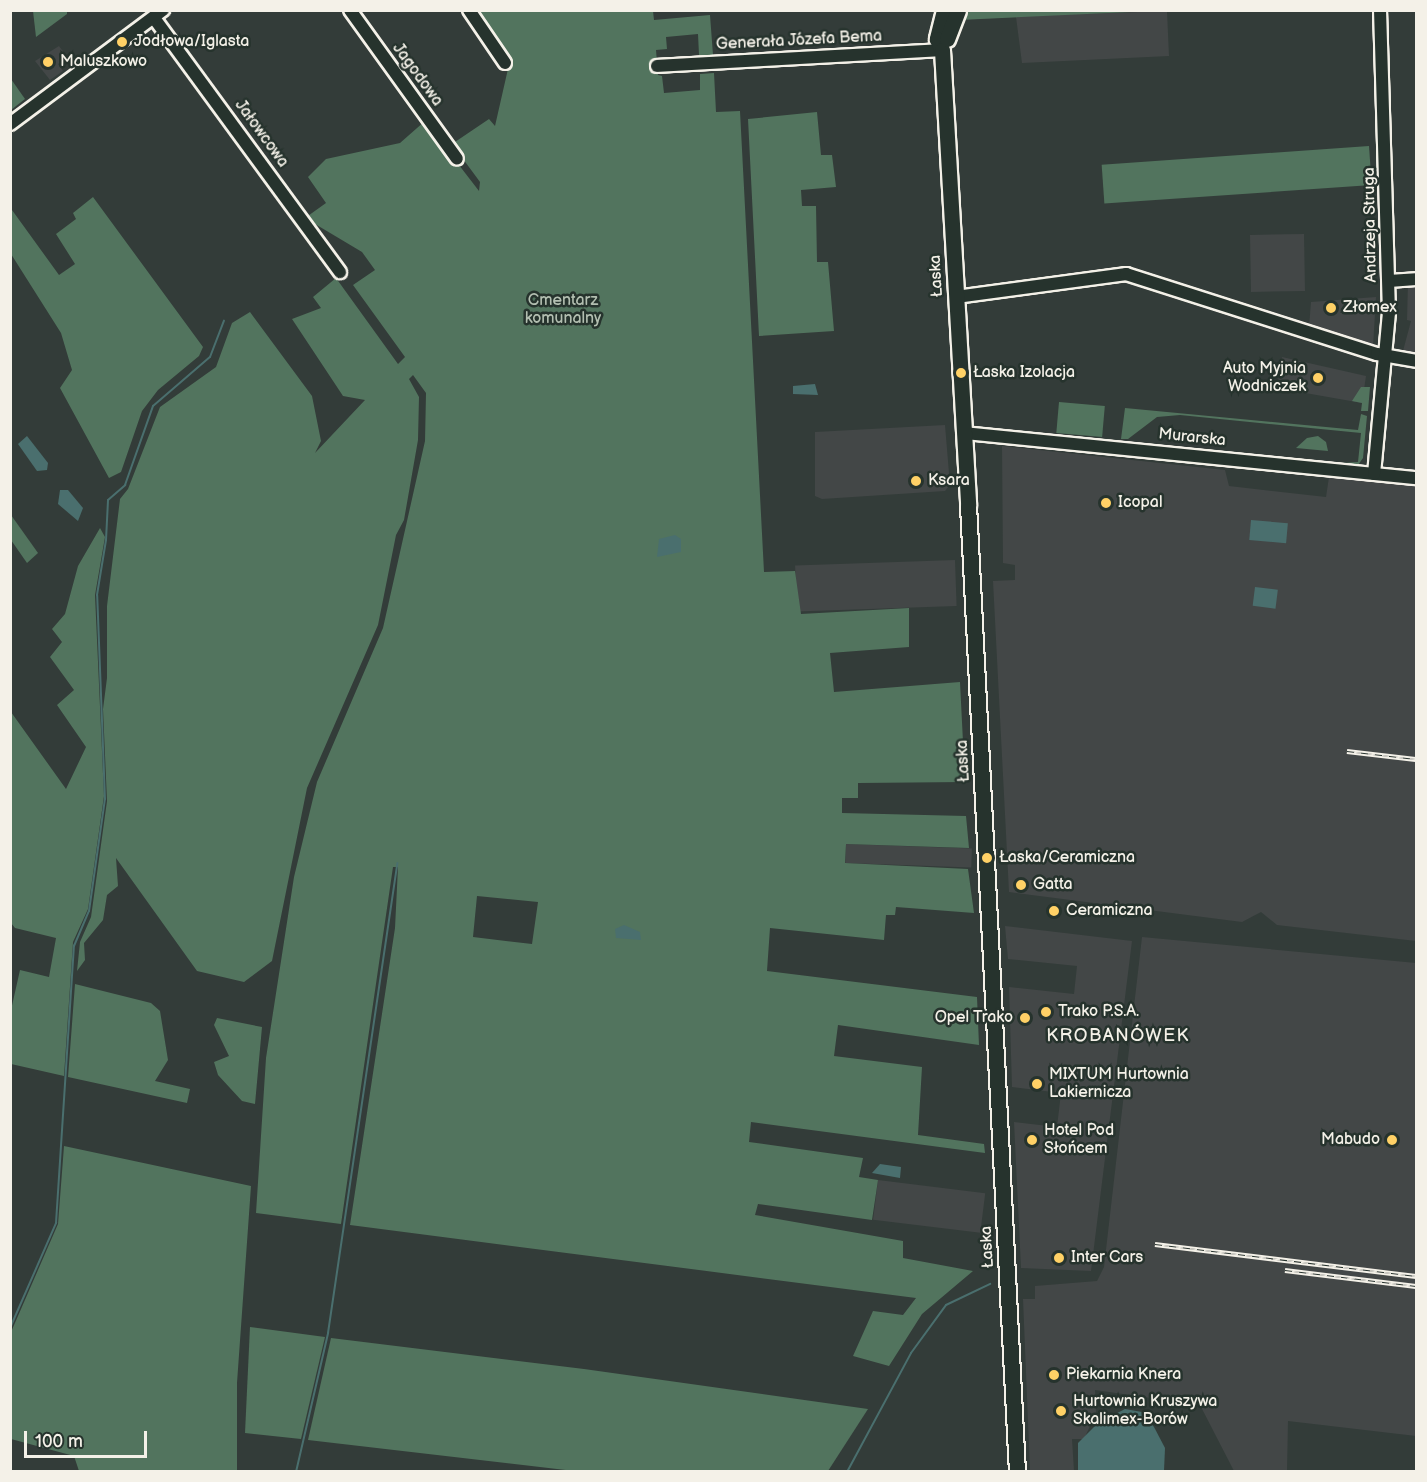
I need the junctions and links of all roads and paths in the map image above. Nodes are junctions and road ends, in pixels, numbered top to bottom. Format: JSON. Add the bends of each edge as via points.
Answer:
{"nodes":[{"id":1,"x":350,"y":10,"type":"edge"},
{"id":2,"x":469,"y":10,"type":"edge"},
{"id":3,"x":944,"y":10,"type":"edge"},
{"id":4,"x":958,"y":10,"type":"edge"},
{"id":5,"x":1380,"y":10,"type":"edge"},
{"id":6,"x":159,"y":13,"type":"edge"},
{"id":7,"x":942,"y":50,"type":"junction"},
{"id":8,"x":505,"y":63,"type":"dead end"},
{"id":9,"x":657,"y":66,"type":"dead end"},
{"id":10,"x":10,"y":124,"type":"edge"},
{"id":11,"x":457,"y":159,"type":"dead end"},
{"id":12,"x":340,"y":272,"type":"dead end"},
{"id":13,"x":1416,"y":279,"type":"edge"},
{"id":14,"x":1389,"y":281,"type":"junction"},
{"id":15,"x":956,"y":297,"type":"junction"},
{"id":16,"x":1386,"y":354,"type":"junction"},
{"id":17,"x":1416,"y":361,"type":"edge"},
{"id":18,"x":964,"y":433,"type":"junction"},
{"id":19,"x":1374,"y":474,"type":"junction"},
{"id":20,"x":1416,"y":478,"type":"edge"},
{"id":21,"x":1017,"y":1472,"type":"edge"}],
"edges":[{"from":1,"to":11,"type":"street","name":"Jagodowa"},
{"from":2,"to":8,"type":"street"},
{"from":3,"to":7,"type":"main road","name":"Łaska","via":[[937,39]]},
{"from":4,"to":7,"type":"main road","name":"Łaska"},
{"from":5,"to":14,"type":"street","name":"Andrzeja Struga"},
{"from":6,"to":10,"type":"street"},
{"from":6,"to":12,"type":"street","name":"Jałowcowa"},
{"from":7,"to":9,"type":"street","name":"Generała Józefa Bema"},
{"from":7,"to":15,"type":"main road","name":"Łaska"},
{"from":13,"to":14,"type":"street"},
{"from":14,"to":16,"type":"street","name":"Andrzeja Struga"},
{"from":15,"to":16,"type":"street","via":[[1126,274]]},
{"from":15,"to":18,"type":"main road","name":"Łaska"},
{"from":16,"to":17,"type":"street"},
{"from":16,"to":19,"type":"street","name":"Andrzeja Struga"},
{"from":18,"to":19,"type":"street","name":"Murarska"},
{"from":18,"to":21,"type":"main road","name":"Łaska"},
{"from":19,"to":20,"type":"street","name":"Murarska"}]}
